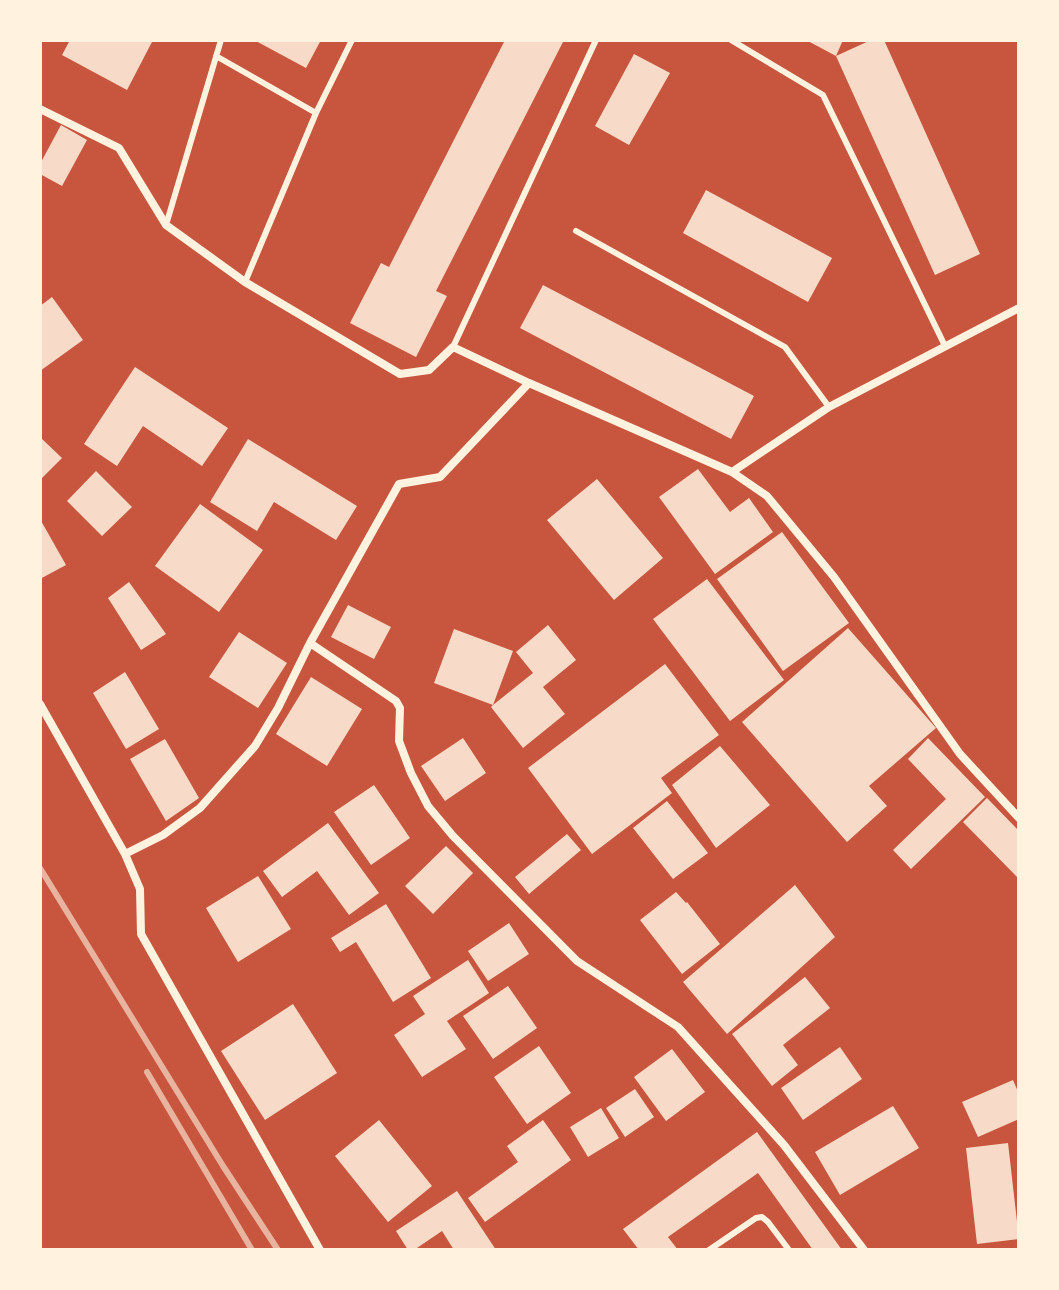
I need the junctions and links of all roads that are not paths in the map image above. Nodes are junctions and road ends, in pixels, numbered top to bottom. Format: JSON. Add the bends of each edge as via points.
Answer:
{"nodes":[{"id":1,"x":221,"y":40,"type":"edge"},
{"id":2,"x":352,"y":40,"type":"edge"},
{"id":3,"x":596,"y":40,"type":"edge"},
{"id":4,"x":731,"y":40,"type":"edge"},
{"id":5,"x":216,"y":56,"type":"junction"},
{"id":6,"x":40,"y":109,"type":"edge"},
{"id":7,"x":316,"y":113,"type":"junction"},
{"id":8,"x":166,"y":225,"type":"junction"},
{"id":9,"x":576,"y":231,"type":"dead end"},
{"id":10,"x":245,"y":282,"type":"junction"},
{"id":11,"x":1019,"y":308,"type":"edge"},
{"id":12,"x":945,"y":346,"type":"junction"},
{"id":13,"x":453,"y":347,"type":"junction"},
{"id":14,"x":529,"y":383,"type":"junction"},
{"id":15,"x":829,"y":407,"type":"junction"},
{"id":16,"x":732,"y":472,"type":"junction"},
{"id":17,"x":310,"y":643,"type":"junction"},
{"id":18,"x":40,"y":704,"type":"edge"},
{"id":19,"x":1019,"y":818,"type":"edge"},
{"id":20,"x":125,"y":854,"type":"junction"},
{"id":21,"x":320,"y":1250,"type":"edge"},
{"id":22,"x":709,"y":1250,"type":"edge"},
{"id":23,"x":789,"y":1250,"type":"edge"},
{"id":24,"x":864,"y":1250,"type":"edge"}],
"edges":[{"from":1,"to":5,"type":"lane"},
{"from":2,"to":7,"type":"lane"},
{"from":3,"to":13,"type":"lane"},
{"from":4,"to":12,"type":"lane","via":[[823,95]]},
{"from":5,"to":7,"type":"lane"},
{"from":5,"to":8,"type":"lane"},
{"from":6,"to":8,"type":"street","via":[[119,148]]},
{"from":7,"to":10,"type":"lane"},
{"from":8,"to":10,"type":"street"},
{"from":9,"to":15,"type":"lane","via":[[785,347]]},
{"from":10,"to":13,"type":"street","via":[[400,374],[429,370]]},
{"from":11,"to":12,"type":"street"},
{"from":12,"to":15,"type":"street"},
{"from":13,"to":14,"type":"street"},
{"from":14,"to":16,"type":"street"},
{"from":14,"to":17,"type":"street","via":[[440,477],[399,484]]},
{"from":15,"to":16,"type":"street"},
{"from":16,"to":19,"type":"street","via":[[767,496],[834,577],[960,754]]},
{"from":17,"to":20,"type":"street","via":[[271,720],[228,778],[180,824]]},
{"from":17,"to":24,"type":"street","via":[[396,701],[399,741],[411,773],[445,826],[577,961],[678,1027],[784,1145]]},
{"from":18,"to":20,"type":"street"},
{"from":20,"to":21,"type":"street","via":[[140,889],[141,934]]},
{"from":22,"to":23,"type":"lane","via":[[762,1217]]}]}
